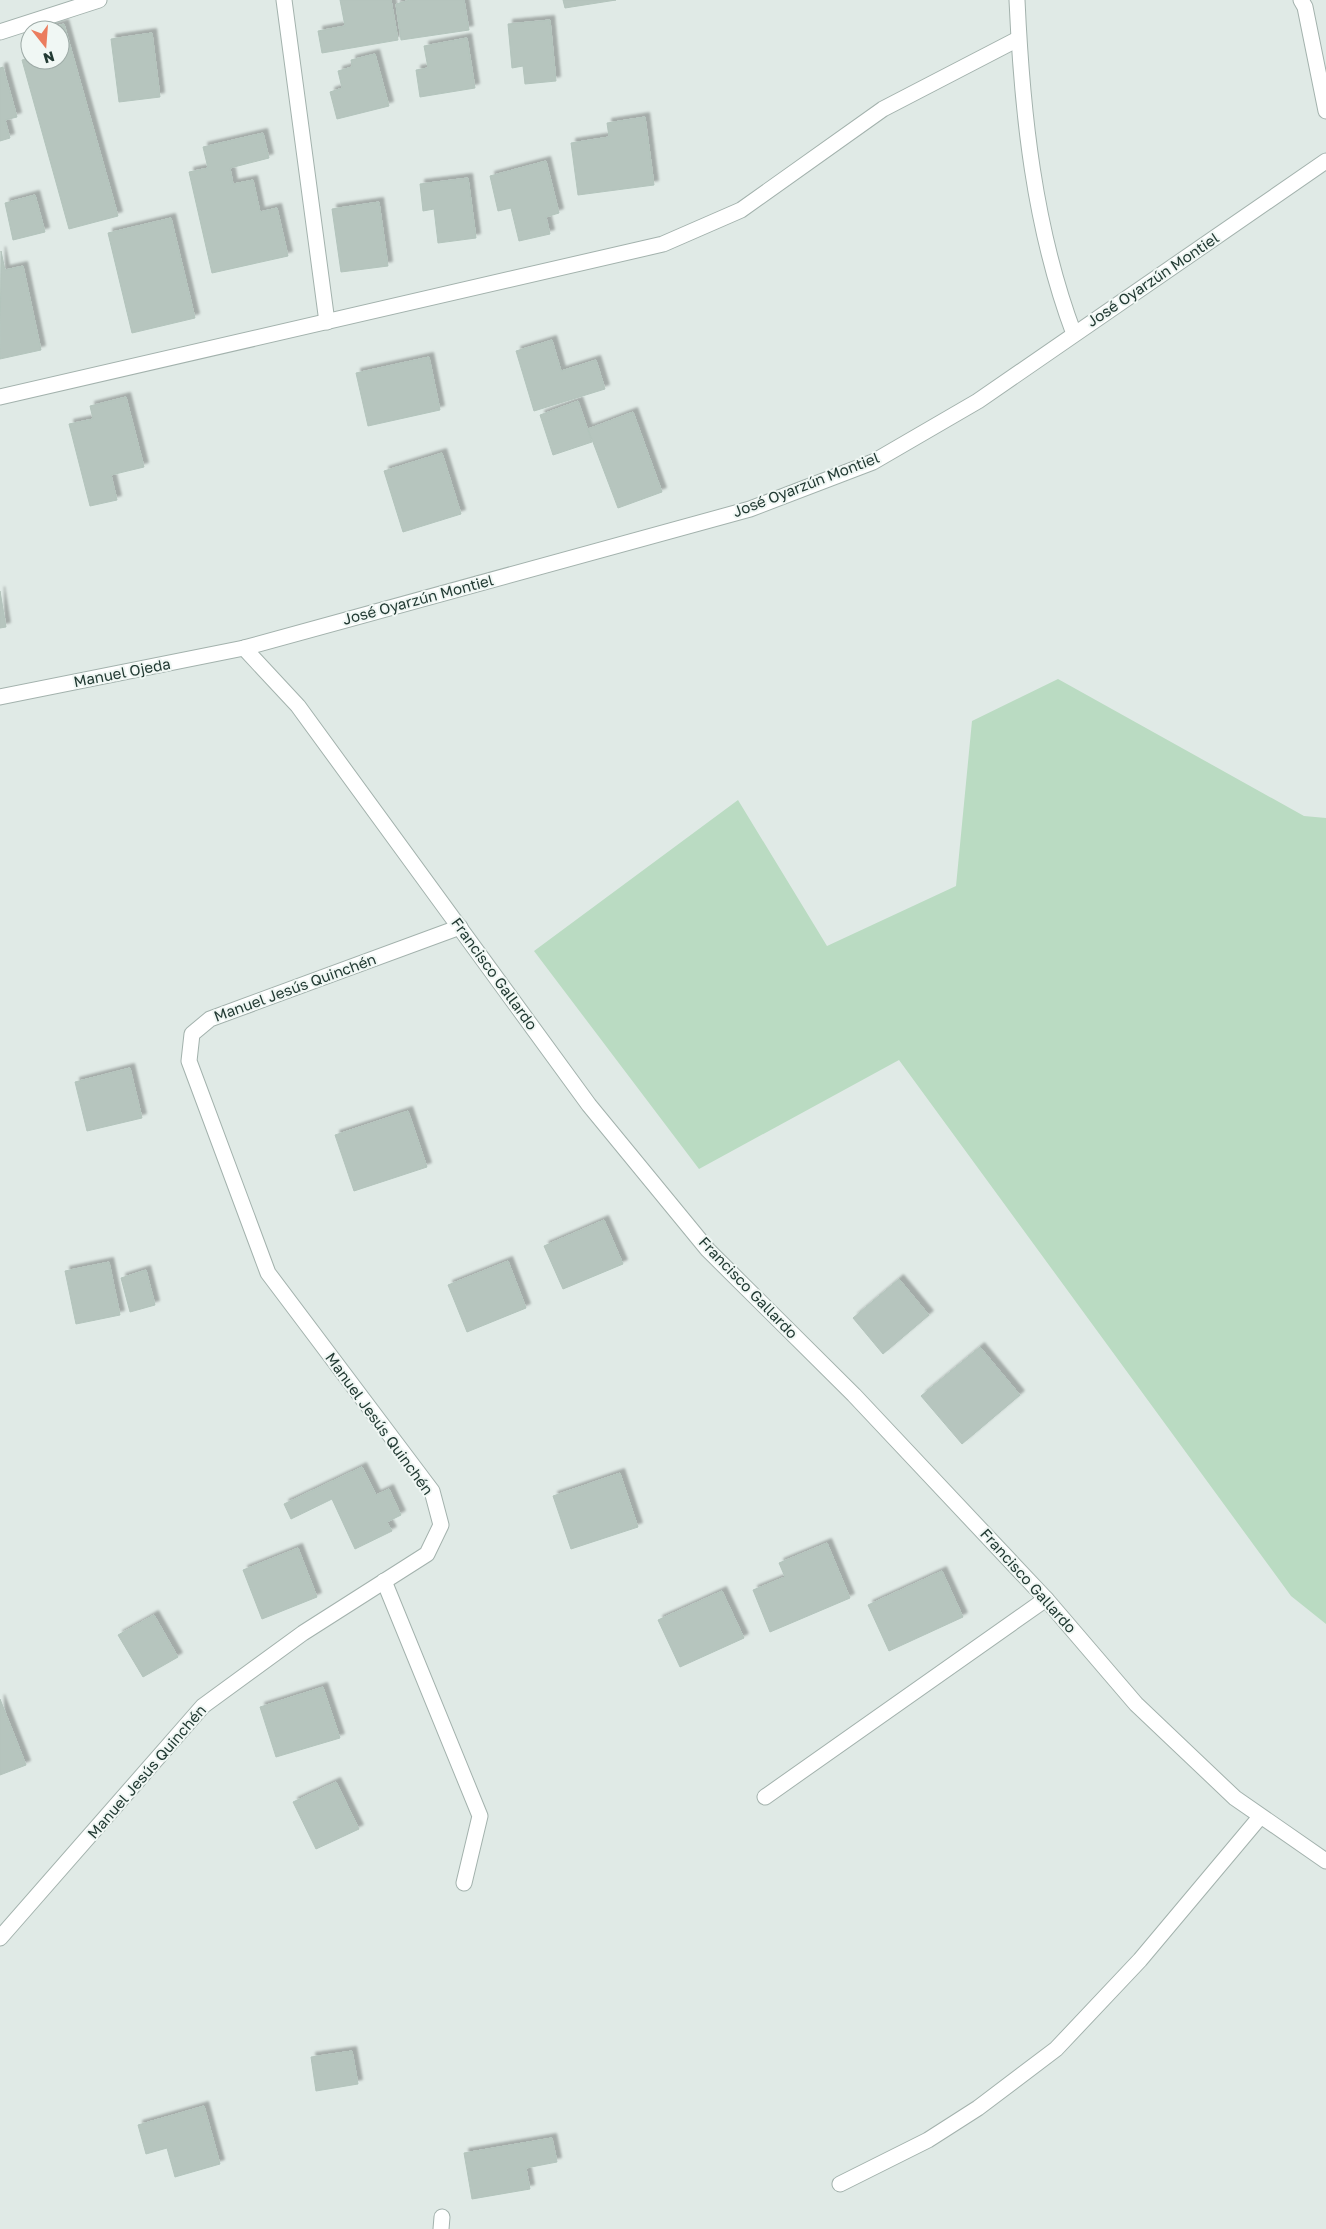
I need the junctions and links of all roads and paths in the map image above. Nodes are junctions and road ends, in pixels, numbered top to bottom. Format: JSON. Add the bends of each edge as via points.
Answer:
{"nodes":[{"id":1,"x":99,"y":0,"type":"edge"},
{"id":2,"x":284,"y":0,"type":"edge"},
{"id":3,"x":1017,"y":0,"type":"edge"},
{"id":4,"x":1300,"y":0,"type":"edge"},
{"id":5,"x":0,"y":32,"type":"edge"},
{"id":6,"x":1018,"y":39,"type":"junction"},
{"id":7,"x":1326,"y":111,"type":"edge"},
{"id":8,"x":1326,"y":161,"type":"edge"},
{"id":9,"x":327,"y":322,"type":"junction"},
{"id":10,"x":1074,"y":334,"type":"junction"},
{"id":11,"x":0,"y":397,"type":"edge"},
{"id":12,"x":244,"y":648,"type":"junction"},
{"id":13,"x":0,"y":697,"type":"edge"},
{"id":14,"x":460,"y":928,"type":"junction"},
{"id":15,"x":384,"y":1581,"type":"junction"},
{"id":16,"x":1046,"y":1599,"type":"junction"},
{"id":17,"x":765,"y":1798,"type":"dead end"},
{"id":18,"x":1260,"y":1818,"type":"junction"},
{"id":19,"x":1326,"y":1861,"type":"edge"},
{"id":20,"x":464,"y":1884,"type":"dead end"},
{"id":21,"x":0,"y":1938,"type":"edge"},
{"id":22,"x":840,"y":2184,"type":"dead end"}],
"edges":[{"from":1,"to":5,"type":"street"},
{"from":2,"to":9,"type":"street"},
{"from":3,"to":6,"type":"street"},
{"from":4,"to":7,"type":"street","via":[[1305,7]]},
{"from":6,"to":9,"type":"street","via":[[883,109],[741,210],[663,244]]},
{"from":6,"to":10,"type":"street","via":[[1020,75],[1043,234]]},
{"from":8,"to":10,"type":"street","name":"José Oyarzún Montiel"},
{"from":9,"to":11,"type":"street"},
{"from":10,"to":12,"type":"street","name":"José Oyarzún Montiel","via":[[978,401],[873,462],[750,509]]},
{"from":12,"to":13,"type":"street","name":"Manuel Ojeda"},
{"from":12,"to":14,"type":"street","name":"Francisco Gallardo","via":[[298,706]]},
{"from":14,"to":15,"type":"street","name":"Manuel Jesús Quinchén","via":[[210,1018],[192,1034],[189,1061],[268,1273],[432,1491],[441,1525],[427,1554]]},
{"from":14,"to":16,"type":"street","name":"Francisco Gallardo","via":[[590,1105],[708,1250],[854,1395]]},
{"from":15,"to":20,"type":"street","via":[[480,1816]]},
{"from":15,"to":21,"type":"street","name":"Manuel Jesús Quinchén","via":[[303,1633],[203,1706]]},
{"from":16,"to":17,"type":"street"},
{"from":16,"to":18,"type":"street","name":"Francisco Gallardo","via":[[1136,1704],[1234,1798]]},
{"from":18,"to":19,"type":"street","name":"Francisco Gallardo"},
{"from":18,"to":22,"type":"street","via":[[1140,1960],[1056,2049],[978,2108],[936,2135]]}]}
